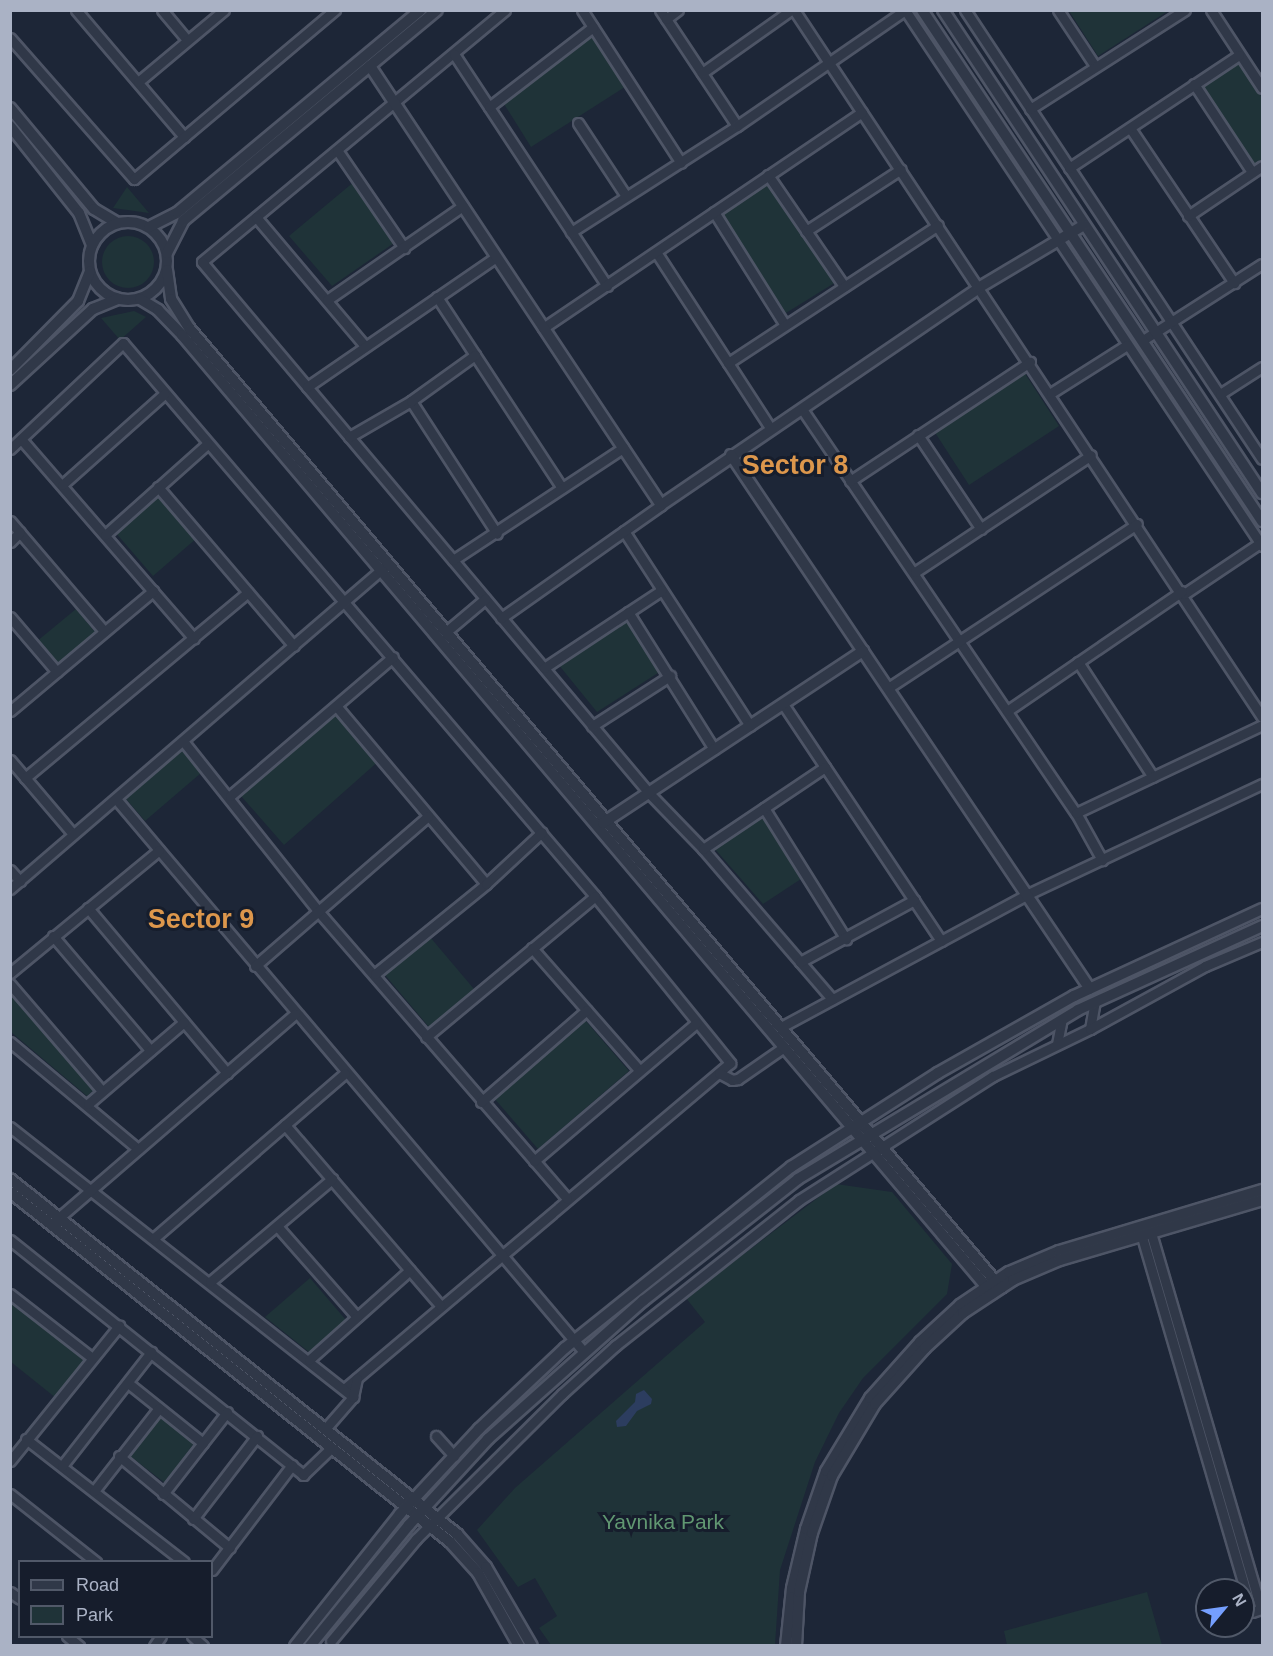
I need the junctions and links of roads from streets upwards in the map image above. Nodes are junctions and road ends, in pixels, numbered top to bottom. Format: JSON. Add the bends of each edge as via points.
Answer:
{"nodes":[{"id":1,"x":76,"y":10,"type":"edge"},
{"id":2,"x":162,"y":10,"type":"edge"},
{"id":3,"x":224,"y":10,"type":"edge"},
{"id":4,"x":335,"y":10,"type":"edge"},
{"id":5,"x":421,"y":10,"type":"edge"},
{"id":6,"x":437,"y":10,"type":"edge"},
{"id":7,"x":506,"y":10,"type":"edge"},
{"id":8,"x":582,"y":10,"type":"edge"},
{"id":9,"x":678,"y":10,"type":"edge"},
{"id":10,"x":792,"y":10,"type":"edge"},
{"id":11,"x":905,"y":10,"type":"edge"},
{"id":12,"x":922,"y":10,"type":"edge"},
{"id":13,"x":943,"y":10,"type":"edge"},
{"id":14,"x":965,"y":10,"type":"edge"},
{"id":15,"x":1058,"y":10,"type":"edge"},
{"id":16,"x":1185,"y":10,"type":"edge"},
{"id":17,"x":1211,"y":10,"type":"edge"},
{"id":18,"x":663,"y":15,"type":"edge"},
{"id":19,"x":593,"y":27,"type":"junction"},
{"id":20,"x":10,"y":38,"type":"edge"},
{"id":21,"x":187,"y":40,"type":"junction"},
{"id":22,"x":454,"y":54,"type":"junction"},
{"id":23,"x":1239,"y":55,"type":"junction"},
{"id":24,"x":828,"y":61,"type":"junction"},
{"id":25,"x":370,"y":66,"type":"junction"},
{"id":26,"x":1095,"y":66,"type":"junction"},
{"id":27,"x":702,"y":73,"type":"junction"},
{"id":28,"x":138,"y":82,"type":"junction"},
{"id":29,"x":1194,"y":84,"type":"junction"},
{"id":30,"x":1263,"y":88,"type":"edge"},
{"id":31,"x":394,"y":103,"type":"junction"},
{"id":32,"x":489,"y":107,"type":"junction"},
{"id":33,"x":10,"y":108,"type":"edge"},
{"id":34,"x":1030,"y":109,"type":"junction"},
{"id":35,"x":862,"y":112,"type":"junction"},
{"id":36,"x":578,"y":123,"type":"dead end"},
{"id":37,"x":10,"y":126,"type":"edge"},
{"id":38,"x":737,"y":126,"type":"junction"},
{"id":39,"x":1130,"y":128,"type":"junction"},
{"id":40,"x":184,"y":137,"type":"junction"},
{"id":41,"x":337,"y":150,"type":"junction"},
{"id":42,"x":681,"y":163,"type":"junction"},
{"id":43,"x":1263,"y":166,"type":"edge"},
{"id":44,"x":1069,"y":168,"type":"junction"},
{"id":45,"x":901,"y":169,"type":"junction"},
{"id":46,"x":1252,"y":172,"type":"junction"},
{"id":47,"x":768,"y":175,"type":"junction"},
{"id":48,"x":626,"y":196,"type":"junction"},
{"id":49,"x":463,"y":206,"type":"junction"},
{"id":50,"x":714,"y":212,"type":"junction"},
{"id":51,"x":1188,"y":216,"type":"junction"},
{"id":52,"x":256,"y":217,"type":"junction"},
{"id":53,"x":117,"y":223,"type":"junction"},
{"id":54,"x":938,"y":225,"type":"junction"},
{"id":55,"x":1084,"y":225,"type":"junction"},
{"id":56,"x":149,"y":227,"type":"junction"},
{"id":57,"x":806,"y":231,"type":"junction"},
{"id":58,"x":571,"y":232,"type":"junction"},
{"id":59,"x":1071,"y":233,"type":"junction"},
{"id":60,"x":1057,"y":242,"type":"junction"},
{"id":61,"x":92,"y":245,"type":"junction"},
{"id":62,"x":405,"y":248,"type":"junction"},
{"id":63,"x":167,"y":252,"type":"junction"},
{"id":64,"x":656,"y":252,"type":"junction"},
{"id":65,"x":496,"y":257,"type":"junction"},
{"id":66,"x":1263,"y":264,"type":"edge"},
{"id":67,"x":167,"y":270,"type":"junction"},
{"id":68,"x":90,"y":271,"type":"junction"},
{"id":69,"x":1234,"y":283,"type":"junction"},
{"id":70,"x":607,"y":286,"type":"junction"},
{"id":71,"x":844,"y":286,"type":"junction"},
{"id":72,"x":981,"y":288,"type":"junction"},
{"id":73,"x":437,"y":297,"type":"junction"},
{"id":74,"x":118,"y":299,"type":"junction"},
{"id":75,"x":140,"y":299,"type":"junction"},
{"id":76,"x":327,"y":300,"type":"junction"},
{"id":77,"x":1172,"y":323,"type":"junction"},
{"id":78,"x":785,"y":325,"type":"junction"},
{"id":79,"x":543,"y":328,"type":"junction"},
{"id":80,"x":1156,"y":333,"type":"junction"},
{"id":81,"x":1143,"y":340,"type":"junction"},
{"id":82,"x":1127,"y":345,"type":"junction"},
{"id":83,"x":365,"y":346,"type":"junction"},
{"id":84,"x":475,"y":355,"type":"junction"},
{"id":85,"x":1030,"y":362,"type":"junction"},
{"id":86,"x":728,"y":363,"type":"junction"},
{"id":87,"x":1263,"y":367,"type":"edge"},
{"id":88,"x":10,"y":370,"type":"edge"},
{"id":89,"x":1207,"y":375,"type":"junction"},
{"id":90,"x":1186,"y":378,"type":"junction"},
{"id":91,"x":10,"y":386,"type":"edge"},
{"id":92,"x":307,"y":387,"type":"junction"},
{"id":93,"x":1051,"y":393,"type":"junction"},
{"id":94,"x":164,"y":394,"type":"junction"},
{"id":95,"x":1220,"y":394,"type":"junction"},
{"id":96,"x":411,"y":401,"type":"junction"},
{"id":97,"x":802,"y":409,"type":"junction"},
{"id":98,"x":771,"y":429,"type":"junction"},
{"id":99,"x":918,"y":435,"type":"junction"},
{"id":100,"x":349,"y":437,"type":"junction"},
{"id":101,"x":21,"y":439,"type":"junction"},
{"id":102,"x":207,"y":444,"type":"junction"},
{"id":103,"x":623,"y":448,"type":"junction"},
{"id":104,"x":10,"y":449,"type":"edge"},
{"id":105,"x":731,"y":455,"type":"junction"},
{"id":106,"x":1091,"y":455,"type":"junction"},
{"id":107,"x":1263,"y":459,"type":"edge"},
{"id":108,"x":850,"y":481,"type":"junction"},
{"id":109,"x":62,"y":485,"type":"junction"},
{"id":110,"x":158,"y":487,"type":"junction"},
{"id":111,"x":561,"y":488,"type":"junction"},
{"id":112,"x":1263,"y":493,"type":"edge"},
{"id":113,"x":661,"y":505,"type":"junction"},
{"id":114,"x":10,"y":520,"type":"edge"},
{"id":115,"x":1263,"y":521,"type":"edge"},
{"id":116,"x":1137,"y":524,"type":"junction"},
{"id":117,"x":981,"y":529,"type":"junction"},
{"id":118,"x":624,"y":531,"type":"junction"},
{"id":119,"x":20,"y":532,"type":"junction"},
{"id":120,"x":496,"y":534,"type":"junction"},
{"id":121,"x":105,"y":535,"type":"junction"},
{"id":122,"x":10,"y":542,"type":"edge"},
{"id":123,"x":1262,"y":544,"type":"edge"},
{"id":124,"x":453,"y":560,"type":"junction"},
{"id":125,"x":386,"y":567,"type":"junction"},
{"id":126,"x":915,"y":572,"type":"junction"},
{"id":127,"x":662,"y":590,"type":"junction"},
{"id":128,"x":153,"y":591,"type":"junction"},
{"id":129,"x":248,"y":592,"type":"junction"},
{"id":130,"x":1183,"y":593,"type":"junction"},
{"id":131,"x":485,"y":599,"type":"junction"},
{"id":132,"x":344,"y":604,"type":"junction"},
{"id":133,"x":628,"y":612,"type":"junction"},
{"id":134,"x":501,"y":618,"type":"junction"},
{"id":135,"x":12,"y":620,"type":"edge"},
{"id":136,"x":104,"y":631,"type":"junction"},
{"id":137,"x":447,"y":631,"type":"junction"},
{"id":138,"x":194,"y":639,"type":"junction"},
{"id":139,"x":960,"y":641,"type":"junction"},
{"id":140,"x":294,"y":646,"type":"junction"},
{"id":141,"x":863,"y":651,"type":"junction"},
{"id":142,"x":393,"y":657,"type":"junction"},
{"id":143,"x":1078,"y":662,"type":"junction"},
{"id":144,"x":543,"y":668,"type":"junction"},
{"id":145,"x":57,"y":672,"type":"junction"},
{"id":146,"x":670,"y":676,"type":"junction"},
{"id":147,"x":888,"y":688,"type":"junction"},
{"id":148,"x":783,"y":704,"type":"junction"},
{"id":149,"x":338,"y":707,"type":"junction"},
{"id":150,"x":10,"y":711,"type":"edge"},
{"id":151,"x":1006,"y":711,"type":"junction"},
{"id":152,"x":1263,"y":717,"type":"edge"},
{"id":153,"x":1263,"y":725,"type":"edge"},
{"id":154,"x":592,"y":726,"type":"junction"},
{"id":155,"x":750,"y":726,"type":"junction"},
{"id":156,"x":183,"y":741,"type":"junction"},
{"id":157,"x":714,"y":749,"type":"junction"},
{"id":158,"x":10,"y":760,"type":"edge"},
{"id":159,"x":825,"y":767,"type":"junction"},
{"id":160,"x":1153,"y":777,"type":"junction"},
{"id":161,"x":25,"y":778,"type":"junction"},
{"id":162,"x":1263,"y":784,"type":"edge"},
{"id":163,"x":649,"y":793,"type":"junction"},
{"id":164,"x":230,"y":795,"type":"junction"},
{"id":165,"x":116,"y":799,"type":"junction"},
{"id":166,"x":764,"y":808,"type":"junction"},
{"id":167,"x":1076,"y":813,"type":"junction"},
{"id":168,"x":428,"y":816,"type":"junction"},
{"id":169,"x":602,"y":823,"type":"junction"},
{"id":170,"x":542,"y":832,"type":"junction"},
{"id":171,"x":73,"y":834,"type":"junction"},
{"id":172,"x":703,"y":849,"type":"junction"},
{"id":173,"x":159,"y":850,"type":"junction"},
{"id":174,"x":1102,"y":860,"type":"junction"},
{"id":175,"x":10,"y":870,"type":"edge"},
{"id":176,"x":20,"y":881,"type":"junction"},
{"id":177,"x":486,"y":884,"type":"junction"},
{"id":178,"x":10,"y":889,"type":"edge"},
{"id":179,"x":1026,"y":895,"type":"junction"},
{"id":180,"x":595,"y":896,"type":"junction"},
{"id":181,"x":914,"y":900,"type":"junction"},
{"id":182,"x":88,"y":908,"type":"junction"},
{"id":183,"x":1263,"y":909,"type":"edge"},
{"id":184,"x":318,"y":910,"type":"junction"},
{"id":185,"x":1263,"y":926,"type":"edge"},
{"id":186,"x":53,"y":936,"type":"junction"},
{"id":187,"x":846,"y":939,"type":"junction"},
{"id":188,"x":941,"y":941,"type":"junction"},
{"id":189,"x":1263,"y":942,"type":"edge"},
{"id":190,"x":532,"y":948,"type":"junction"},
{"id":191,"x":800,"y":962,"type":"junction"},
{"id":192,"x":255,"y":966,"type":"junction"},
{"id":193,"x":10,"y":973,"type":"edge"},
{"id":194,"x":375,"y":974,"type":"junction"},
{"id":195,"x":10,"y":984,"type":"edge"},
{"id":196,"x":1090,"y":989,"type":"junction"},
{"id":197,"x":832,"y":999,"type":"junction"},
{"id":198,"x":1095,"y":1002,"type":"junction"},
{"id":199,"x":587,"y":1010,"type":"junction"},
{"id":200,"x":295,"y":1014,"type":"junction"},
{"id":201,"x":1062,"y":1019,"type":"junction"},
{"id":202,"x":184,"y":1022,"type":"junction"},
{"id":203,"x":696,"y":1023,"type":"junction"},
{"id":204,"x":781,"y":1027,"type":"junction"},
{"id":205,"x":1090,"y":1029,"type":"junction"},
{"id":206,"x":426,"y":1036,"type":"junction"},
{"id":207,"x":10,"y":1042,"type":"edge"},
{"id":208,"x":1057,"y":1044,"type":"junction"},
{"id":209,"x":784,"y":1047,"type":"junction"},
{"id":210,"x":150,"y":1050,"type":"junction"},
{"id":211,"x":639,"y":1070,"type":"junction"},
{"id":212,"x":227,"y":1073,"type":"junction"},
{"id":213,"x":345,"y":1073,"type":"junction"},
{"id":214,"x":719,"y":1073,"type":"junction"},
{"id":215,"x":102,"y":1091,"type":"junction"},
{"id":216,"x":481,"y":1102,"type":"junction"},
{"id":217,"x":88,"y":1104,"type":"junction"},
{"id":218,"x":856,"y":1124,"type":"junction"},
{"id":219,"x":285,"y":1125,"type":"junction"},
{"id":220,"x":10,"y":1127,"type":"edge"},
{"id":221,"x":866,"y":1136,"type":"junction"},
{"id":222,"x":877,"y":1148,"type":"junction"},
{"id":223,"x":138,"y":1149,"type":"junction"},
{"id":224,"x":534,"y":1161,"type":"junction"},
{"id":225,"x":10,"y":1179,"type":"edge"},
{"id":226,"x":332,"y":1179,"type":"junction"},
{"id":227,"x":1263,"y":1190,"type":"edge"},
{"id":228,"x":90,"y":1191,"type":"junction"},
{"id":229,"x":10,"y":1192,"type":"edge"},
{"id":230,"x":567,"y":1198,"type":"junction"},
{"id":231,"x":1263,"y":1200,"type":"edge"},
{"id":232,"x":55,"y":1221,"type":"junction"},
{"id":233,"x":277,"y":1226,"type":"junction"},
{"id":234,"x":1145,"y":1230,"type":"junction"},
{"id":235,"x":154,"y":1238,"type":"junction"},
{"id":236,"x":10,"y":1240,"type":"edge"},
{"id":237,"x":500,"y":1253,"type":"junction"},
{"id":238,"x":410,"y":1270,"type":"junction"},
{"id":239,"x":210,"y":1282,"type":"junction"},
{"id":240,"x":994,"y":1287,"type":"junction"},
{"id":241,"x":10,"y":1294,"type":"edge"},
{"id":242,"x":440,"y":1305,"type":"junction"},
{"id":243,"x":357,"y":1317,"type":"junction"},
{"id":244,"x":118,"y":1326,"type":"junction"},
{"id":245,"x":574,"y":1340,"type":"junction"},
{"id":246,"x":151,"y":1352,"type":"junction"},
{"id":247,"x":584,"y":1352,"type":"junction"},
{"id":248,"x":92,"y":1357,"type":"junction"},
{"id":249,"x":309,"y":1360,"type":"junction"},
{"id":250,"x":357,"y":1378,"type":"junction"},
{"id":251,"x":128,"y":1383,"type":"junction"},
{"id":252,"x":344,"y":1389,"type":"junction"},
{"id":253,"x":353,"y":1397,"type":"junction"},
{"id":254,"x":159,"y":1408,"type":"junction"},
{"id":255,"x":227,"y":1412,"type":"junction"},
{"id":256,"x":325,"y":1429,"type":"junction"},
{"id":257,"x":257,"y":1436,"type":"junction"},
{"id":258,"x":436,"y":1436,"type":"dead end"},
{"id":259,"x":26,"y":1439,"type":"junction"},
{"id":260,"x":203,"y":1443,"type":"junction"},
{"id":261,"x":331,"y":1448,"type":"junction"},
{"id":262,"x":119,"y":1456,"type":"junction"},
{"id":263,"x":454,"y":1456,"type":"junction"},
{"id":264,"x":10,"y":1461,"type":"edge"},
{"id":265,"x":292,"y":1465,"type":"junction"},
{"id":266,"x":62,"y":1466,"type":"junction"},
{"id":267,"x":94,"y":1491,"type":"junction"},
{"id":268,"x":10,"y":1494,"type":"edge"},
{"id":269,"x":163,"y":1494,"type":"junction"},
{"id":270,"x":409,"y":1503,"type":"junction"},
{"id":271,"x":421,"y":1512,"type":"junction"},
{"id":272,"x":193,"y":1519,"type":"junction"},
{"id":273,"x":435,"y":1523,"type":"junction"},
{"id":274,"x":230,"y":1548,"type":"junction"},
{"id":275,"x":93,"y":1560,"type":"edge"},
{"id":276,"x":181,"y":1560,"type":"edge"},
{"id":277,"x":213,"y":1569,"type":"edge"},
{"id":278,"x":1247,"y":1578,"type":"edge"},
{"id":279,"x":68,"y":1640,"type":"edge"},
{"id":280,"x":331,"y":1641,"type":"dead end"},
{"id":281,"x":79,"y":1646,"type":"edge"},
{"id":282,"x":295,"y":1646,"type":"edge"},
{"id":283,"x":310,"y":1646,"type":"edge"},
{"id":284,"x":519,"y":1646,"type":"edge"},
{"id":285,"x":532,"y":1646,"type":"edge"},
{"id":286,"x":786,"y":1646,"type":"edge"},
{"id":287,"x":796,"y":1646,"type":"edge"}],
"edges":[{"from":1,"to":28,"type":"street"},
{"from":2,"to":21,"type":"street"},
{"from":3,"to":21,"type":"street"},
{"from":4,"to":40,"type":"street"},
{"from":5,"to":56,"type":"street","via":[[177,213]]},
{"from":6,"to":25,"type":"street"},
{"from":7,"to":22,"type":"street"},
{"from":8,"to":19,"type":"street"},
{"from":9,"to":18,"type":"street"},
{"from":10,"to":24,"type":"street"},
{"from":10,"to":27,"type":"street"},
{"from":11,"to":24,"type":"street"},
{"from":11,"to":60,"type":"street"},
{"from":12,"to":59,"type":"street"},
{"from":13,"to":55,"type":"street"},
{"from":14,"to":34,"type":"street"},
{"from":15,"to":26,"type":"street"},
{"from":16,"to":26,"type":"street"},
{"from":17,"to":23,"type":"street"},
{"from":18,"to":27,"type":"street"},
{"from":19,"to":32,"type":"street"},
{"from":19,"to":42,"type":"street"},
{"from":20,"to":40,"type":"street","via":[[135,179]]},
{"from":21,"to":28,"type":"street"},
{"from":22,"to":31,"type":"street"},
{"from":22,"to":32,"type":"street"},
{"from":23,"to":29,"type":"street"},
{"from":23,"to":30,"type":"street"},
{"from":24,"to":35,"type":"street"},
{"from":24,"to":38,"type":"street"},
{"from":25,"to":31,"type":"street"},
{"from":25,"to":63,"type":"street","via":[[183,220]]},
{"from":26,"to":34,"type":"street"},
{"from":27,"to":38,"type":"street"},
{"from":28,"to":40,"type":"street"},
{"from":29,"to":39,"type":"street"},
{"from":29,"to":46,"type":"street"},
{"from":31,"to":41,"type":"street"},
{"from":31,"to":49,"type":"street"},
{"from":32,"to":58,"type":"street"},
{"from":33,"to":53,"type":"street","via":[[94,208]]},
{"from":34,"to":44,"type":"street"},
{"from":35,"to":45,"type":"street"},
{"from":35,"to":47,"type":"street"},
{"from":36,"to":48,"type":"street"},
{"from":37,"to":61,"type":"street","via":[[79,213]]},
{"from":38,"to":42,"type":"street"},
{"from":39,"to":44,"type":"street"},
{"from":39,"to":51,"type":"street"},
{"from":41,"to":52,"type":"street"},
{"from":41,"to":62,"type":"street"},
{"from":42,"to":48,"type":"street"},
{"from":43,"to":46,"type":"street"},
{"from":44,"to":77,"type":"street"},
{"from":45,"to":54,"type":"street"},
{"from":45,"to":57,"type":"street"},
{"from":46,"to":51,"type":"street"},
{"from":47,"to":50,"type":"street"},
{"from":47,"to":57,"type":"street"},
{"from":48,"to":58,"type":"street"},
{"from":49,"to":62,"type":"street"},
{"from":49,"to":65,"type":"street"},
{"from":50,"to":64,"type":"street"},
{"from":50,"to":78,"type":"street"},
{"from":51,"to":69,"type":"street"},
{"from":52,"to":76,"type":"street"},
{"from":52,"to":92,"type":"street","via":[[202,262]]},
{"from":53,"to":56,"type":"street","via":[[135,222]]},
{"from":53,"to":61,"type":"street","via":[[102,231]]},
{"from":54,"to":71,"type":"street"},
{"from":54,"to":72,"type":"street"},
{"from":55,"to":59,"type":"street"},
{"from":55,"to":80,"type":"street"},
{"from":56,"to":63,"type":"street"},
{"from":57,"to":71,"type":"street"},
{"from":58,"to":70,"type":"street"},
{"from":59,"to":60,"type":"street"},
{"from":59,"to":81,"type":"street"},
{"from":60,"to":72,"type":"street"},
{"from":60,"to":82,"type":"street"},
{"from":61,"to":68,"type":"street"},
{"from":62,"to":76,"type":"street"},
{"from":63,"to":67,"type":"street"},
{"from":64,"to":70,"type":"street"},
{"from":64,"to":86,"type":"street"},
{"from":65,"to":73,"type":"street"},
{"from":65,"to":79,"type":"street"},
{"from":66,"to":69,"type":"street"},
{"from":67,"to":75,"type":"street","via":[[159,286]]},
{"from":67,"to":125,"type":"street","via":[[171,298],[190,329]]},
{"from":68,"to":74,"type":"street","via":[[98,286]]},
{"from":68,"to":88,"type":"street","via":[[78,301]]},
{"from":69,"to":77,"type":"street"},
{"from":70,"to":79,"type":"street"},
{"from":71,"to":78,"type":"street"},
{"from":72,"to":85,"type":"street"},
{"from":72,"to":97,"type":"street"},
{"from":73,"to":83,"type":"street"},
{"from":73,"to":84,"type":"street"},
{"from":74,"to":75,"type":"street"},
{"from":74,"to":91,"type":"street","via":[[93,309]]},
{"from":75,"to":125,"type":"street","via":[[158,310],[182,335]]},
{"from":76,"to":83,"type":"street"},
{"from":77,"to":80,"type":"street"},
{"from":77,"to":89,"type":"street"},
{"from":78,"to":86,"type":"street"},
{"from":79,"to":103,"type":"street"},
{"from":80,"to":81,"type":"street"},
{"from":80,"to":90,"type":"street"},
{"from":81,"to":115,"type":"street"},
{"from":82,"to":93,"type":"street"},
{"from":82,"to":123,"type":"street"},
{"from":83,"to":92,"type":"street"},
{"from":84,"to":96,"type":"street"},
{"from":84,"to":111,"type":"street"},
{"from":85,"to":93,"type":"street"},
{"from":85,"to":99,"type":"street"},
{"from":86,"to":98,"type":"street"},
{"from":87,"to":95,"type":"street"},
{"from":89,"to":90,"type":"street"},
{"from":89,"to":95,"type":"street"},
{"from":90,"to":112,"type":"street"},
{"from":92,"to":100,"type":"street"},
{"from":93,"to":106,"type":"street"},
{"from":94,"to":101,"type":"street","via":[[123,343]]},
{"from":94,"to":102,"type":"street"},
{"from":94,"to":109,"type":"street"},
{"from":95,"to":107,"type":"street"},
{"from":96,"to":100,"type":"street"},
{"from":96,"to":120,"type":"street"},
{"from":97,"to":98,"type":"street"},
{"from":97,"to":108,"type":"street"},
{"from":98,"to":105,"type":"street"},
{"from":99,"to":108,"type":"street"},
{"from":99,"to":117,"type":"street"},
{"from":100,"to":124,"type":"street"},
{"from":101,"to":104,"type":"street"},
{"from":101,"to":109,"type":"street"},
{"from":102,"to":110,"type":"street"},
{"from":102,"to":132,"type":"street"},
{"from":103,"to":111,"type":"street"},
{"from":103,"to":113,"type":"street"},
{"from":105,"to":113,"type":"street"},
{"from":105,"to":141,"type":"street"},
{"from":106,"to":116,"type":"street"},
{"from":106,"to":117,"type":"street"},
{"from":108,"to":126,"type":"street"},
{"from":109,"to":121,"type":"street"},
{"from":110,"to":121,"type":"street"},
{"from":110,"to":129,"type":"street"},
{"from":111,"to":120,"type":"street"},
{"from":113,"to":118,"type":"street"},
{"from":114,"to":119,"type":"street"},
{"from":116,"to":130,"type":"street"},
{"from":116,"to":139,"type":"street"},
{"from":117,"to":126,"type":"street"},
{"from":118,"to":127,"type":"street"},
{"from":118,"to":134,"type":"street"},
{"from":119,"to":122,"type":"street"},
{"from":119,"to":136,"type":"street"},
{"from":120,"to":124,"type":"street"},
{"from":121,"to":128,"type":"street"},
{"from":123,"to":130,"type":"street"},
{"from":124,"to":131,"type":"street"},
{"from":125,"to":132,"type":"street"},
{"from":125,"to":137,"type":"street"},
{"from":125,"to":169,"type":"street"},
{"from":126,"to":139,"type":"street"},
{"from":127,"to":133,"type":"street"},
{"from":127,"to":155,"type":"street"},
{"from":128,"to":136,"type":"street"},
{"from":128,"to":138,"type":"street"},
{"from":129,"to":138,"type":"street"},
{"from":129,"to":140,"type":"street"},
{"from":130,"to":143,"type":"street"},
{"from":130,"to":152,"type":"street"},
{"from":131,"to":134,"type":"street"},
{"from":131,"to":137,"type":"street"},
{"from":132,"to":140,"type":"street"},
{"from":132,"to":142,"type":"street"},
{"from":133,"to":144,"type":"street"},
{"from":133,"to":146,"type":"street"},
{"from":134,"to":144,"type":"street"},
{"from":135,"to":145,"type":"street"},
{"from":136,"to":145,"type":"street"},
{"from":137,"to":169,"type":"street"},
{"from":138,"to":161,"type":"street"},
{"from":139,"to":147,"type":"street"},
{"from":139,"to":151,"type":"street"},
{"from":140,"to":156,"type":"street"},
{"from":141,"to":147,"type":"street"},
{"from":141,"to":148,"type":"street"},
{"from":142,"to":149,"type":"street"},
{"from":142,"to":170,"type":"street"},
{"from":143,"to":151,"type":"street"},
{"from":143,"to":160,"type":"street"},
{"from":144,"to":154,"type":"street"},
{"from":145,"to":150,"type":"street"},
{"from":146,"to":154,"type":"street"},
{"from":146,"to":157,"type":"street"},
{"from":147,"to":179,"type":"street"},
{"from":148,"to":155,"type":"street"},
{"from":148,"to":159,"type":"street"},
{"from":149,"to":164,"type":"street"},
{"from":149,"to":168,"type":"street"},
{"from":151,"to":167,"type":"street"},
{"from":153,"to":160,"type":"street"},
{"from":154,"to":163,"type":"street"},
{"from":155,"to":157,"type":"street"},
{"from":156,"to":164,"type":"street"},
{"from":156,"to":165,"type":"street"},
{"from":157,"to":163,"type":"street"},
{"from":158,"to":161,"type":"street"},
{"from":159,"to":166,"type":"street"},
{"from":159,"to":181,"type":"street"},
{"from":160,"to":167,"type":"street"},
{"from":161,"to":171,"type":"street"},
{"from":162,"to":174,"type":"street"},
{"from":163,"to":169,"type":"street"},
{"from":163,"to":172,"type":"street"},
{"from":164,"to":184,"type":"street"},
{"from":165,"to":171,"type":"street"},
{"from":165,"to":173,"type":"street"},
{"from":166,"to":172,"type":"street"},
{"from":166,"to":187,"type":"street"},
{"from":167,"to":174,"type":"street"},
{"from":168,"to":177,"type":"street"},
{"from":168,"to":184,"type":"street"},
{"from":169,"to":204,"type":"street"},
{"from":169,"to":209,"type":"street"},
{"from":170,"to":177,"type":"street"},
{"from":170,"to":180,"type":"street"},
{"from":171,"to":176,"type":"street"},
{"from":172,"to":191,"type":"street"},
{"from":173,"to":182,"type":"street"},
{"from":173,"to":192,"type":"street"},
{"from":174,"to":179,"type":"street"},
{"from":175,"to":176,"type":"street"},
{"from":176,"to":178,"type":"street"},
{"from":177,"to":194,"type":"street"},
{"from":179,"to":188,"type":"street"},
{"from":179,"to":196,"type":"street"},
{"from":180,"to":190,"type":"street"},
{"from":180,"to":203,"type":"street"},
{"from":181,"to":187,"type":"street"},
{"from":181,"to":188,"type":"street"},
{"from":182,"to":186,"type":"street"},
{"from":182,"to":202,"type":"street"},
{"from":183,"to":196,"type":"street"},
{"from":184,"to":192,"type":"street"},
{"from":184,"to":194,"type":"street"},
{"from":185,"to":198,"type":"street"},
{"from":186,"to":193,"type":"street"},
{"from":186,"to":210,"type":"street"},
{"from":187,"to":191,"type":"street"},
{"from":188,"to":197,"type":"street"},
{"from":189,"to":205,"type":"street","via":[[1205,966]]},
{"from":190,"to":199,"type":"street"},
{"from":190,"to":206,"type":"street"},
{"from":191,"to":197,"type":"street"},
{"from":192,"to":200,"type":"street"},
{"from":194,"to":206,"type":"street"},
{"from":195,"to":215,"type":"street"},
{"from":196,"to":218,"type":"street","via":[[938,1073]]},
{"from":197,"to":204,"type":"street"},
{"from":198,"to":201,"type":"street"},
{"from":198,"to":205,"type":"street"},
{"from":199,"to":211,"type":"street"},
{"from":199,"to":216,"type":"street"},
{"from":200,"to":212,"type":"street"},
{"from":200,"to":213,"type":"street"},
{"from":201,"to":208,"type":"street"},
{"from":201,"to":221,"type":"street"},
{"from":202,"to":210,"type":"street"},
{"from":202,"to":212,"type":"street"},
{"from":203,"to":211,"type":"street"},
{"from":203,"to":214,"type":"street","via":[[730,1064]]},
{"from":204,"to":218,"type":"street"},
{"from":205,"to":208,"type":"street"},
{"from":206,"to":216,"type":"street"},
{"from":207,"to":217,"type":"street"},
{"from":208,"to":222,"type":"street","via":[[993,1076]]},
{"from":209,"to":214,"type":"street","via":[[738,1079]]},
{"from":209,"to":218,"type":"street"},
{"from":210,"to":215,"type":"street"},
{"from":211,"to":224,"type":"street"},
{"from":212,"to":223,"type":"street"},
{"from":213,"to":219,"type":"street"},
{"from":213,"to":237,"type":"street"},
{"from":214,"to":230,"type":"street"},
{"from":215,"to":217,"type":"street"},
{"from":216,"to":224,"type":"street"},
{"from":217,"to":223,"type":"street"},
{"from":218,"to":221,"type":"street"},
{"from":218,"to":245,"type":"street","via":[[792,1167]]},
{"from":219,"to":226,"type":"street"},
{"from":219,"to":235,"type":"street"},
{"from":220,"to":228,"type":"street"},
{"from":221,"to":222,"type":"street"},
{"from":221,"to":247,"type":"street","via":[[798,1179],[729,1231]]},
{"from":222,"to":240,"type":"street"},
{"from":222,"to":273,"type":"street","via":[[799,1200],[615,1346]]},
{"from":223,"to":228,"type":"street"},
{"from":224,"to":230,"type":"street"},
{"from":225,"to":232,"type":"street"},
{"from":226,"to":233,"type":"street"},
{"from":226,"to":238,"type":"street"},
{"from":227,"to":234,"type":"street"},
{"from":228,"to":232,"type":"street"},
{"from":228,"to":235,"type":"street"},
{"from":229,"to":232,"type":"street"},
{"from":230,"to":237,"type":"street"},
{"from":231,"to":234,"type":"street"},
{"from":232,"to":256,"type":"street"},
{"from":232,"to":261,"type":"street"},
{"from":233,"to":239,"type":"street"},
{"from":233,"to":243,"type":"street"},
{"from":234,"to":240,"type":"street","via":[[1059,1251]]},
{"from":234,"to":278,"type":"street"},
{"from":235,"to":239,"type":"street"},
{"from":236,"to":244,"type":"street"},
{"from":237,"to":242,"type":"street"},
{"from":237,"to":245,"type":"street"},
{"from":238,"to":242,"type":"street"},
{"from":238,"to":243,"type":"street"},
{"from":239,"to":249,"type":"street"},
{"from":240,"to":286,"type":"street","via":[[920,1342],[870,1398],[846,1433],[826,1472],[806,1529],[792,1588]]},
{"from":240,"to":287,"type":"street","via":[[926,1348],[875,1404],[852,1437],[832,1476],[812,1533],[799,1592]]},
{"from":241,"to":248,"type":"street"},
{"from":242,"to":250,"type":"street"},
{"from":243,"to":249,"type":"street"},
{"from":244,"to":246,"type":"street"},
{"from":244,"to":248,"type":"street"},
{"from":245,"to":247,"type":"street"},
{"from":245,"to":263,"type":"street"},
{"from":246,"to":251,"type":"street"},
{"from":246,"to":255,"type":"street"},
{"from":247,"to":271,"type":"street","via":[[488,1439]]},
{"from":248,"to":259,"type":"street"},
{"from":249,"to":252,"type":"street"},
{"from":250,"to":252,"type":"street"},
{"from":250,"to":253,"type":"street"},
{"from":251,"to":254,"type":"street"},
{"from":251,"to":266,"type":"street"},
{"from":252,"to":253,"type":"street"},
{"from":253,"to":256,"type":"street"},
{"from":254,"to":260,"type":"street"},
{"from":254,"to":262,"type":"street"},
{"from":255,"to":257,"type":"street"},
{"from":255,"to":260,"type":"street"},
{"from":256,"to":270,"type":"street"},
{"from":257,"to":265,"type":"street"},
{"from":257,"to":272,"type":"street"},
{"from":258,"to":263,"type":"street"},
{"from":259,"to":264,"type":"street"},
{"from":259,"to":266,"type":"street"},
{"from":260,"to":269,"type":"street"},
{"from":261,"to":265,"type":"street","via":[[303,1475]]},
{"from":261,"to":270,"type":"street"},
{"from":262,"to":267,"type":"street"},
{"from":262,"to":269,"type":"street"},
{"from":263,"to":270,"type":"street"},
{"from":265,"to":274,"type":"street"},
{"from":266,"to":267,"type":"street"},
{"from":267,"to":276,"type":"street"},
{"from":268,"to":275,"type":"street"},
{"from":269,"to":272,"type":"street"},
{"from":270,"to":271,"type":"street"},
{"from":270,"to":282,"type":"street"},
{"from":271,"to":273,"type":"street"},
{"from":271,"to":283,"type":"street"},
{"from":272,"to":274,"type":"street"},
{"from":273,"to":280,"type":"street","via":[[416,1539]]},
{"from":273,"to":284,"type":"street","via":[[478,1573]]},
{"from":273,"to":285,"type":"street","via":[[486,1567]]},
{"from":274,"to":277,"type":"street"},
{"from":279,"to":281,"type":"street"}]}
